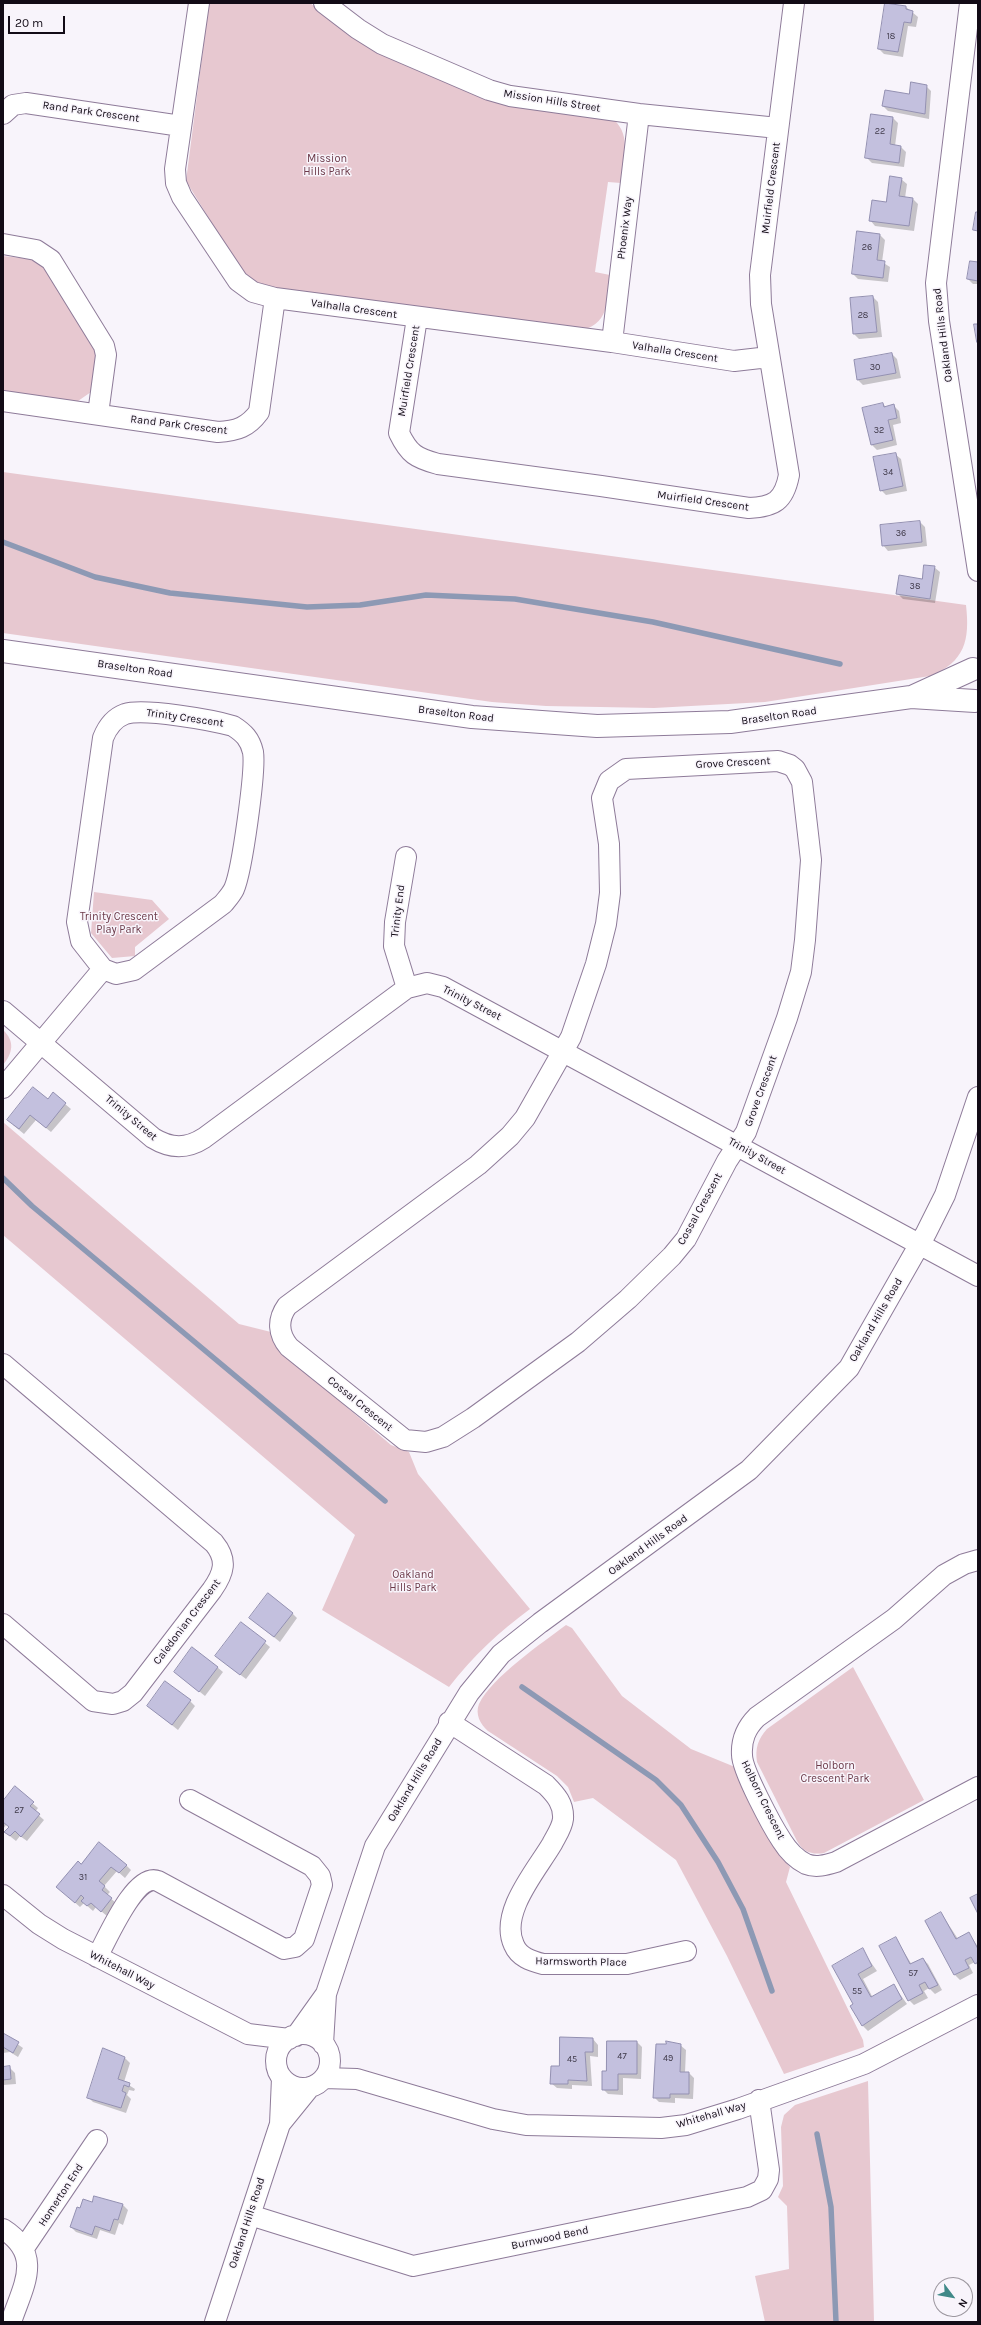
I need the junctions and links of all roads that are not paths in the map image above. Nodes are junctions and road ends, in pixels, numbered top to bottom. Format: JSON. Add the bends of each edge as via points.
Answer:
{"nodes":[{"id":1,"x":199,"y":3,"type":"edge"},
{"id":2,"x":324,"y":3,"type":"edge"},
{"id":3,"x":794,"y":3,"type":"edge"},
{"id":4,"x":970,"y":3,"type":"edge"},
{"id":5,"x":3,"y":114,"type":"edge"},
{"id":6,"x":639,"y":114,"type":"junction"},
{"id":7,"x":181,"y":126,"type":"junction"},
{"id":8,"x":778,"y":128,"type":"junction"},
{"id":9,"x":3,"y":244,"type":"edge"},
{"id":10,"x":275,"y":298,"type":"junction"},
{"id":11,"x":417,"y":318,"type":"junction"},
{"id":12,"x":612,"y":342,"type":"junction"},
{"id":13,"x":769,"y":357,"type":"junction"},
{"id":14,"x":3,"y":401,"type":"edge"},
{"id":15,"x":98,"y":414,"type":"junction"},
{"id":16,"x":978,"y":571,"type":"edge"},
{"id":17,"x":3,"y":651,"type":"edge"},
{"id":18,"x":975,"y":666,"type":"edge"},
{"id":19,"x":911,"y":697,"type":"junction"},
{"id":20,"x":976,"y":702,"type":"edge"},
{"id":21,"x":406,"y":858,"type":"dead end"},
{"id":22,"x":103,"y":969,"type":"junction"},
{"id":23,"x":407,"y":988,"type":"junction"},
{"id":24,"x":3,"y":1011,"type":"edge"},
{"id":25,"x":41,"y":1042,"type":"junction"},
{"id":26,"x":563,"y":1050,"type":"junction"},
{"id":27,"x":3,"y":1088,"type":"edge"},
{"id":28,"x":978,"y":1097,"type":"edge"},
{"id":29,"x":737,"y":1145,"type":"junction"},
{"id":30,"x":919,"y":1245,"type":"junction"},
{"id":31,"x":978,"y":1276,"type":"edge"},
{"id":32,"x":3,"y":1364,"type":"edge"},
{"id":33,"x":978,"y":1560,"type":"edge"},
{"id":34,"x":3,"y":1624,"type":"edge"},
{"id":35,"x":449,"y":1722,"type":"junction"},
{"id":36,"x":978,"y":1787,"type":"edge"},
{"id":37,"x":190,"y":1800,"type":"dead end"},
{"id":38,"x":3,"y":1895,"type":"edge"},
{"id":39,"x":686,"y":1952,"type":"dead end"},
{"id":40,"x":97,"y":1957,"type":"junction"},
{"id":41,"x":326,"y":1994,"type":"junction"},
{"id":42,"x":978,"y":2005,"type":"edge"},
{"id":43,"x":248,"y":2034,"type":"junction"},
{"id":44,"x":293,"y":2037,"type":"junction"},
{"id":45,"x":326,"y":2051,"type":"junction"},
{"id":46,"x":279,"y":2071,"type":"junction"},
{"id":47,"x":357,"y":2079,"type":"junction"},
{"id":48,"x":317,"y":2083,"type":"junction"},
{"id":49,"x":759,"y":2100,"type":"junction"},
{"id":50,"x":280,"y":2124,"type":"junction"},
{"id":51,"x":97,"y":2140,"type":"dead end"},
{"id":52,"x":250,"y":2215,"type":"junction"},
{"id":53,"x":3,"y":2229,"type":"edge"},
{"id":54,"x":24,"y":2248,"type":"junction"},
{"id":55,"x":11,"y":2322,"type":"edge"},
{"id":56,"x":214,"y":2322,"type":"edge"}],
"edges":[{"from":1,"to":7,"type":"street","name":"Valhalla Crescent"},
{"from":2,"to":6,"type":"street","name":"Mission Hills Street","via":[[382,44],[489,90],[536,100]]},
{"from":3,"to":8,"type":"street","name":"Muirfield Crescent"},
{"from":4,"to":16,"type":"street","name":"Oakland Hills Road","via":[[936,283],[938,321]]},
{"from":5,"to":7,"type":"street","name":"Rand Park Crescent","via":[[13,105],[26,103]]},
{"from":6,"to":8,"type":"street","name":"Mission Hills Street"},
{"from":6,"to":12,"type":"street","name":"Phoenix Way"},
{"from":7,"to":10,"type":"street","name":"Valhalla Crescent","via":[[175,169],[176,183],[182,197],[238,281],[253,292]]},
{"from":8,"to":13,"type":"street","name":"Muirfield Crescent","via":[[760,275],[761,304]]},
{"from":9,"to":15,"type":"street","via":[[36,250],[51,260],[104,346],[106,355]]},
{"from":10,"to":11,"type":"street","name":"Valhalla Crescent"},
{"from":10,"to":15,"type":"street","name":"Rand Park Crescent","via":[[259,412],[244,426],[234,431],[218,432]]},
{"from":11,"to":12,"type":"street","name":"Valhalla Crescent"},
{"from":11,"to":13,"type":"street","name":"Muirfield Crescent","via":[[399,433],[405,447],[418,459],[438,464],[748,508],[774,504],[787,486],[789,475],[786,445]]},
{"from":12,"to":13,"type":"street","name":"Valhalla Crescent","via":[[734,361]]},
{"from":14,"to":15,"type":"street","name":"Rand Park Crescent"},
{"from":17,"to":19,"type":"street","name":"Braselton Road","via":[[472,717],[597,726],[730,722]]},
{"from":18,"to":19,"type":"street","name":"Braselton Road"},
{"from":18,"to":20,"type":"street","via":[[969,679],[969,689]]},
{"from":19,"to":20,"type":"street","name":"Braselton Road"},
{"from":21,"to":23,"type":"street","name":"Trinity End","via":[[394,946]]},
{"from":22,"to":22,"type":"street","name":"Trinity Crescent","via":[[116,974],[134,970],[223,904],[230,896],[240,866],[254,765],[250,743],[244,733],[233,726],[141,712],[121,716],[105,732],[77,922],[81,941]]},
{"from":22,"to":25,"type":"street"},
{"from":23,"to":25,"type":"street","name":"Trinity Street","via":[[204,1138],[187,1146],[170,1146],[154,1138]]},
{"from":23,"to":26,"type":"street","name":"Trinity Street","via":[[427,983],[443,987]]},
{"from":24,"to":25,"type":"street","name":"Trinity Street"},
{"from":25,"to":27,"type":"street"},
{"from":26,"to":29,"type":"street","name":"Trinity Street"},
{"from":26,"to":29,"type":"street","name":"Grove Crescent","via":[[571,1037],[594,971],[606,924],[610,868],[602,798],[609,781],[626,769],[778,761],[790,765],[796,769],[802,782],[811,860],[800,972],[756,1108],[746,1132]]},
{"from":26,"to":29,"type":"street","name":"Cossal Crescent","via":[[525,1118],[495,1151],[287,1306],[280,1319],[280,1334],[289,1347],[405,1440],[426,1442],[442,1437],[473,1418],[578,1342],[628,1299],[686,1239]]},
{"from":28,"to":30,"type":"street","name":"Oakland Hills Road","via":[[945,1195]]},
{"from":29,"to":30,"type":"street","name":"Trinity Street"},
{"from":30,"to":31,"type":"street","name":"Trinity Street"},
{"from":30,"to":35,"type":"street","name":"Oakland Hills Road","via":[[849,1368],[818,1401],[748,1470],[540,1622],[501,1654],[477,1682]]},
{"from":32,"to":34,"type":"street","name":"Caledonian Crescent","via":[[214,1543],[224,1559],[224,1567],[212,1590],[133,1692],[123,1701],[113,1704],[93,1701]]},
{"from":33,"to":36,"type":"street","name":"Holborn Crescent","via":[[944,1575],[894,1619],[758,1717],[746,1730],[742,1743],[742,1757],[782,1842],[794,1856],[814,1866],[836,1862]]},
{"from":35,"to":39,"type":"street","name":"Harmsworth Place","via":[[546,1785],[557,1795],[560,1803],[563,1820],[560,1830],[515,1905],[510,1932],[516,1950],[530,1961],[543,1964],[627,1964]]},
{"from":35,"to":41,"type":"street","name":"Oakland Hills Road","via":[[375,1846]]},
{"from":37,"to":40,"type":"street","via":[[312,1866],[318,1872],[322,1885],[304,1939],[295,1947],[284,1949],[154,1880],[145,1881],[130,1896]]},
{"from":38,"to":40,"type":"street","name":"Whitehall Way","via":[[39,1924]]},
{"from":40,"to":43,"type":"street","name":"Whitehall Way"},
{"from":41,"to":44,"type":"street","name":"Oakland Hills Road"},
{"from":41,"to":45,"type":"street","name":"Oakland Hills Road"},
{"from":42,"to":49,"type":"street","name":"Whitehall Way","via":[[864,2064]]},
{"from":43,"to":44,"type":"street","name":"Whitehall Way"},
{"from":43,"to":46,"type":"street","name":"Whitehall Way"},
{"from":44,"to":45,"type":"street","via":[[312,2036]]},
{"from":44,"to":46,"type":"street","via":[[278,2050]]},
{"from":45,"to":47,"type":"street","name":"Whitehall Way"},
{"from":45,"to":48,"type":"street","via":[[328,2071]]},
{"from":46,"to":48,"type":"street","via":[[294,2086]]},
{"from":46,"to":50,"type":"street","name":"Oakland Hills Road"},
{"from":47,"to":48,"type":"street","name":"Whitehall Way"},
{"from":47,"to":49,"type":"street","name":"Whitehall Way","via":[[447,2107],[526,2125],[661,2128],[686,2125]]},
{"from":48,"to":50,"type":"street","name":"Oakland Hills Road"},
{"from":49,"to":52,"type":"street","name":"Burnwood Bend","via":[[769,2170],[768,2179],[762,2190],[747,2197],[413,2266]]},
{"from":50,"to":52,"type":"street","name":"Oakland Hills Road"},
{"from":51,"to":54,"type":"street","name":"Homerton End"},
{"from":52,"to":56,"type":"street","name":"Oakland Hills Road"},
{"from":53,"to":54,"type":"street","via":[[16,2238]]},
{"from":54,"to":55,"type":"street","via":[[27,2276]]}]}
